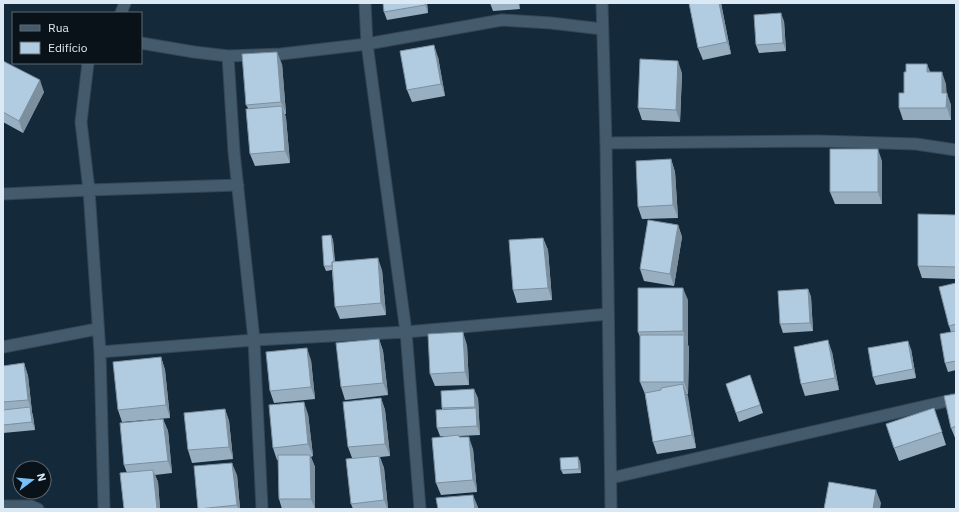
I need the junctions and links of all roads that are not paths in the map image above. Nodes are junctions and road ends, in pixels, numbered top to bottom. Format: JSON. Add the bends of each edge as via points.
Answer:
{"nodes":[{"id":1,"x":365,"y":3,"type":"edge"},
{"id":2,"x":602,"y":3,"type":"edge"},
{"id":3,"x":602,"y":29,"type":"junction"},
{"id":4,"x":142,"y":43,"type":"edge"},
{"id":5,"x":367,"y":44,"type":"junction"},
{"id":6,"x":228,"y":56,"type":"junction"},
{"id":7,"x":88,"y":64,"type":"edge"},
{"id":8,"x":606,"y":143,"type":"junction"},
{"id":9,"x":956,"y":150,"type":"edge"},
{"id":10,"x":238,"y":185,"type":"junction"},
{"id":11,"x":89,"y":190,"type":"junction"},
{"id":12,"x":3,"y":194,"type":"edge"},
{"id":13,"x":608,"y":314,"type":"junction"},
{"id":14,"x":97,"y":328,"type":"junction"},
{"id":15,"x":406,"y":332,"type":"junction"},
{"id":16,"x":254,"y":340,"type":"junction"},
{"id":17,"x":3,"y":347,"type":"edge"},
{"id":18,"x":100,"y":352,"type":"junction"},
{"id":19,"x":956,"y":399,"type":"edge"},
{"id":20,"x":611,"y":478,"type":"junction"},
{"id":21,"x":3,"y":506,"type":"edge"},
{"id":22,"x":38,"y":509,"type":"edge"},
{"id":23,"x":104,"y":509,"type":"edge"},
{"id":24,"x":262,"y":509,"type":"edge"},
{"id":25,"x":420,"y":509,"type":"edge"},
{"id":26,"x":611,"y":509,"type":"edge"}],
"edges":[{"from":1,"to":5,"type":"street"},
{"from":2,"to":3,"type":"street"},
{"from":3,"to":5,"type":"street","via":[[502,20]]},
{"from":3,"to":8,"type":"street"},
{"from":4,"to":6,"type":"street"},
{"from":5,"to":6,"type":"street","via":[[281,54]]},
{"from":5,"to":15,"type":"street"},
{"from":6,"to":10,"type":"street"},
{"from":7,"to":11,"type":"street","via":[[81,122]]},
{"from":8,"to":9,"type":"street","via":[[818,141],[916,144]]},
{"from":8,"to":13,"type":"street"},
{"from":10,"to":11,"type":"street"},
{"from":10,"to":16,"type":"street"},
{"from":11,"to":12,"type":"street"},
{"from":11,"to":14,"type":"street"},
{"from":13,"to":15,"type":"street"},
{"from":13,"to":20,"type":"street"},
{"from":14,"to":17,"type":"street"},
{"from":14,"to":18,"type":"street"},
{"from":15,"to":16,"type":"street"},
{"from":15,"to":25,"type":"street"},
{"from":16,"to":18,"type":"street"},
{"from":16,"to":24,"type":"street"},
{"from":18,"to":23,"type":"street"},
{"from":19,"to":20,"type":"street"},
{"from":20,"to":26,"type":"street"},
{"from":21,"to":22,"type":"street","via":[[31,506]]}]}
